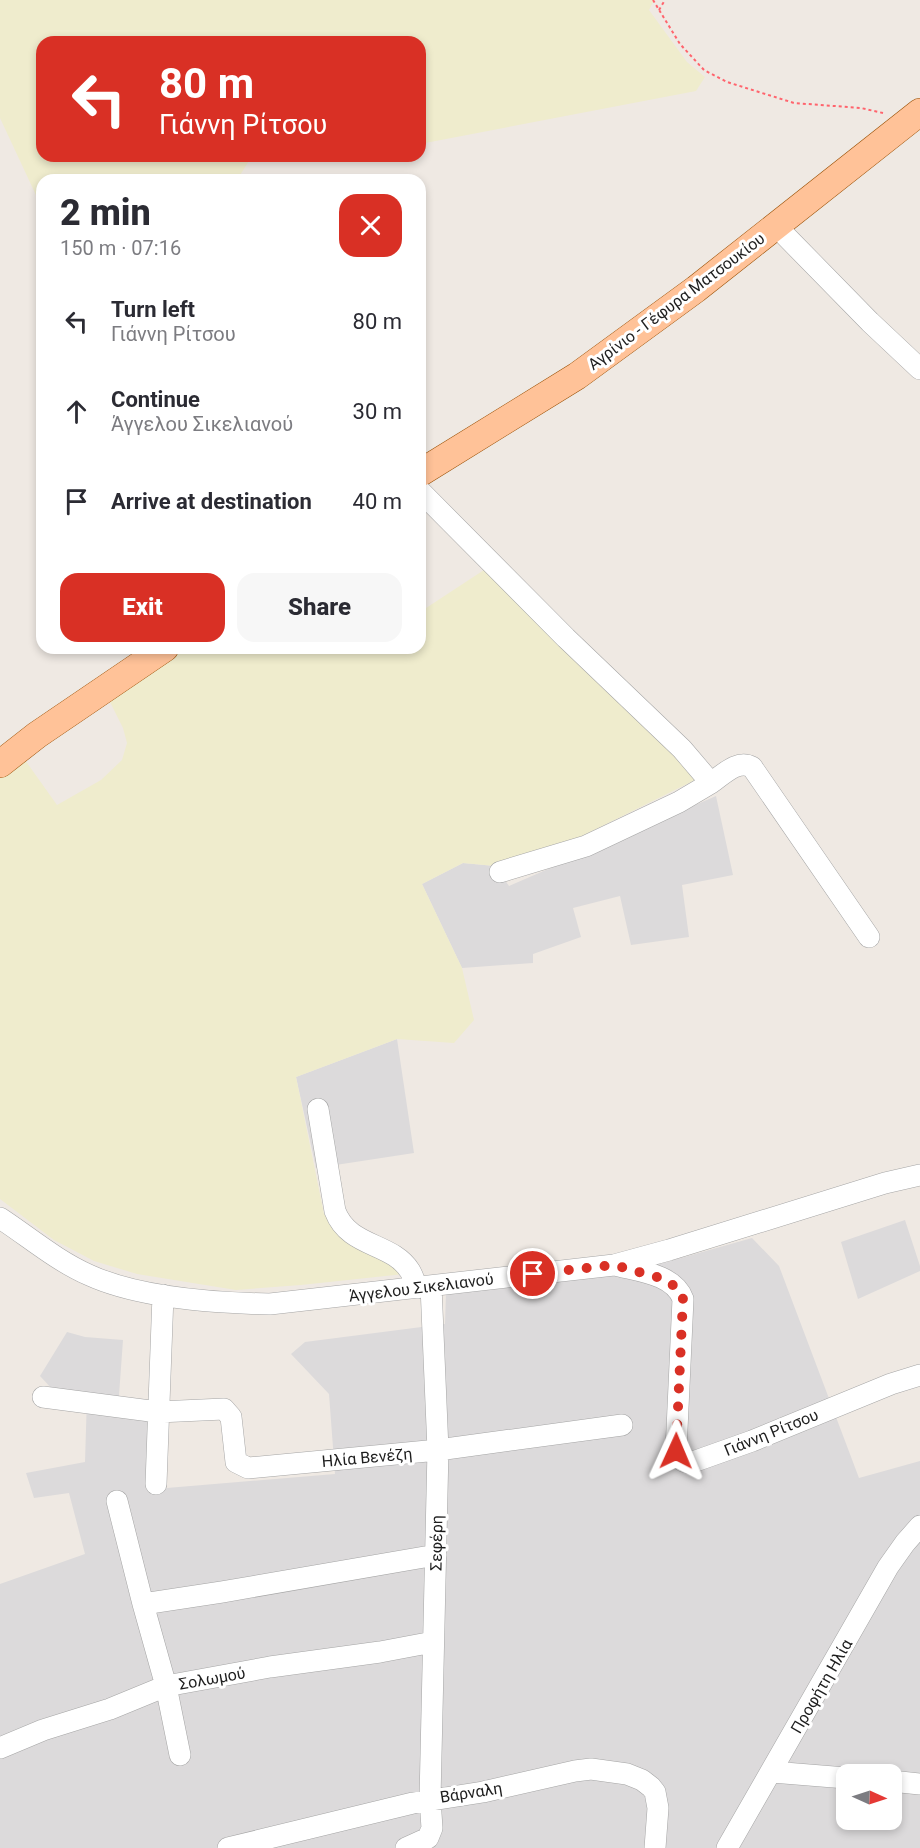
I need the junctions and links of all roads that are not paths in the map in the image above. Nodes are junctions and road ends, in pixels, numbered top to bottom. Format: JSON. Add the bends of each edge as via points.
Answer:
{"nodes":[{"id":1,"x":913,"y":118,"type":"edge"},
{"id":2,"x":776,"y":226,"type":"junction"},
{"id":3,"x":920,"y":369,"type":"edge"},
{"id":4,"x":426,"y":469,"type":"edge"},
{"id":5,"x":426,"y":497,"type":"edge"},
{"id":6,"x":156,"y":654,"type":"edge"},
{"id":7,"x":0,"y":764,"type":"edge"},
{"id":8,"x":711,"y":783,"type":"junction"},
{"id":9,"x":500,"y":872,"type":"dead end"},
{"id":10,"x":869,"y":937,"type":"dead end"},
{"id":11,"x":318,"y":1109,"type":"dead end"},
{"id":12,"x":920,"y":1175,"type":"edge"},
{"id":13,"x":0,"y":1218,"type":"edge"},
{"id":14,"x":614,"y":1265,"type":"junction"},
{"id":15,"x":424,"y":1287,"type":"junction"},
{"id":16,"x":163,"y":1294,"type":"junction"},
{"id":17,"x":920,"y":1375,"type":"edge"},
{"id":18,"x":43,"y":1397,"type":"dead end"},
{"id":19,"x":158,"y":1412,"type":"junction"},
{"id":20,"x":621,"y":1425,"type":"dead end"},
{"id":21,"x":438,"y":1450,"type":"junction"},
{"id":22,"x":156,"y":1484,"type":"dead end"},
{"id":23,"x":117,"y":1501,"type":"dead end"},
{"id":24,"x":920,"y":1526,"type":"edge"},
{"id":25,"x":436,"y":1555,"type":"junction"},
{"id":26,"x":143,"y":1604,"type":"junction"},
{"id":27,"x":433,"y":1642,"type":"junction"},
{"id":28,"x":166,"y":1686,"type":"junction"},
{"id":29,"x":0,"y":1748,"type":"edge"},
{"id":30,"x":180,"y":1755,"type":"dead end"},
{"id":31,"x":772,"y":1773,"type":"junction"},
{"id":32,"x":836,"y":1777,"type":"edge"},
{"id":33,"x":902,"y":1783,"type":"edge"},
{"id":34,"x":920,"y":1784,"type":"edge"},
{"id":35,"x":430,"y":1799,"type":"junction"},
{"id":36,"x":228,"y":1848,"type":"edge"},
{"id":37,"x":406,"y":1848,"type":"edge"},
{"id":38,"x":655,"y":1848,"type":"edge"},
{"id":39,"x":727,"y":1848,"type":"edge"}],
"edges":[{"from":1,"to":2,"type":"main road","name":"Αγρίνιο - Γέφυρα Ματσουκίου"},
{"from":2,"to":3,"type":"street"},
{"from":2,"to":4,"type":"main road","name":"Αγρίνιο - Γέφυρα Ματσουκίου","via":[[577,376]]},
{"from":5,"to":8,"type":"street","via":[[682,749]]},
{"from":6,"to":7,"type":"main road"},
{"from":8,"to":9,"type":"street","via":[[586,846]]},
{"from":8,"to":10,"type":"street","via":[[736,765],[752,767]]},
{"from":11,"to":15,"type":"street","via":[[339,1221],[352,1235],[401,1261]]},
{"from":12,"to":14,"type":"street","name":"Άγγελου Σικελιανού","via":[[885,1182]]},
{"from":13,"to":16,"type":"street","name":"Άγγελου Σικελιανού","via":[[88,1275],[127,1289]]},
{"from":14,"to":15,"type":"street","name":"Άγγελου Σικελιανού"},
{"from":14,"to":17,"type":"street","name":"Γιάννη Ρίτσου","via":[[664,1279],[680,1290],[683,1299],[676,1451],[683,1462],[752,1441]]},
{"from":15,"to":16,"type":"street","name":"Άγγελου Σικελιανού","via":[[270,1304]]},
{"from":15,"to":21,"type":"street","name":"Σεφέρη"},
{"from":16,"to":19,"type":"street"},
{"from":18,"to":19,"type":"street"},
{"from":19,"to":21,"type":"street","name":"Ηλία Βενέζη","via":[[224,1409],[231,1418],[236,1462],[248,1468]]},
{"from":19,"to":22,"type":"street"},
{"from":20,"to":21,"type":"street","name":"Ηλία Βενέζη"},
{"from":21,"to":25,"type":"street","name":"Σεφέρη"},
{"from":23,"to":26,"type":"street"},
{"from":24,"to":31,"type":"street","name":"Προφήτη Ηλία","via":[[888,1567]]},
{"from":25,"to":26,"type":"street"},
{"from":25,"to":27,"type":"street","name":"Σεφέρη"},
{"from":26,"to":28,"type":"street"},
{"from":27,"to":28,"type":"street","name":"Σολωμού"},
{"from":27,"to":35,"type":"street","name":"Σεφέρη"},
{"from":28,"to":29,"type":"street","name":"Σολωμού"},
{"from":28,"to":30,"type":"street"},
{"from":31,"to":32,"type":"street"},
{"from":31,"to":39,"type":"street","name":"Προφήτη Ηλία"},
{"from":33,"to":34,"type":"street"},
{"from":35,"to":36,"type":"street","name":"Βάρναλη"},
{"from":35,"to":37,"type":"street","name":"Σεφέρη","via":[[431,1834]]},
{"from":35,"to":38,"type":"street","name":"Βάρναλη","via":[[483,1792],[575,1771],[614,1770],[642,1780],[655,1792]]}]}
